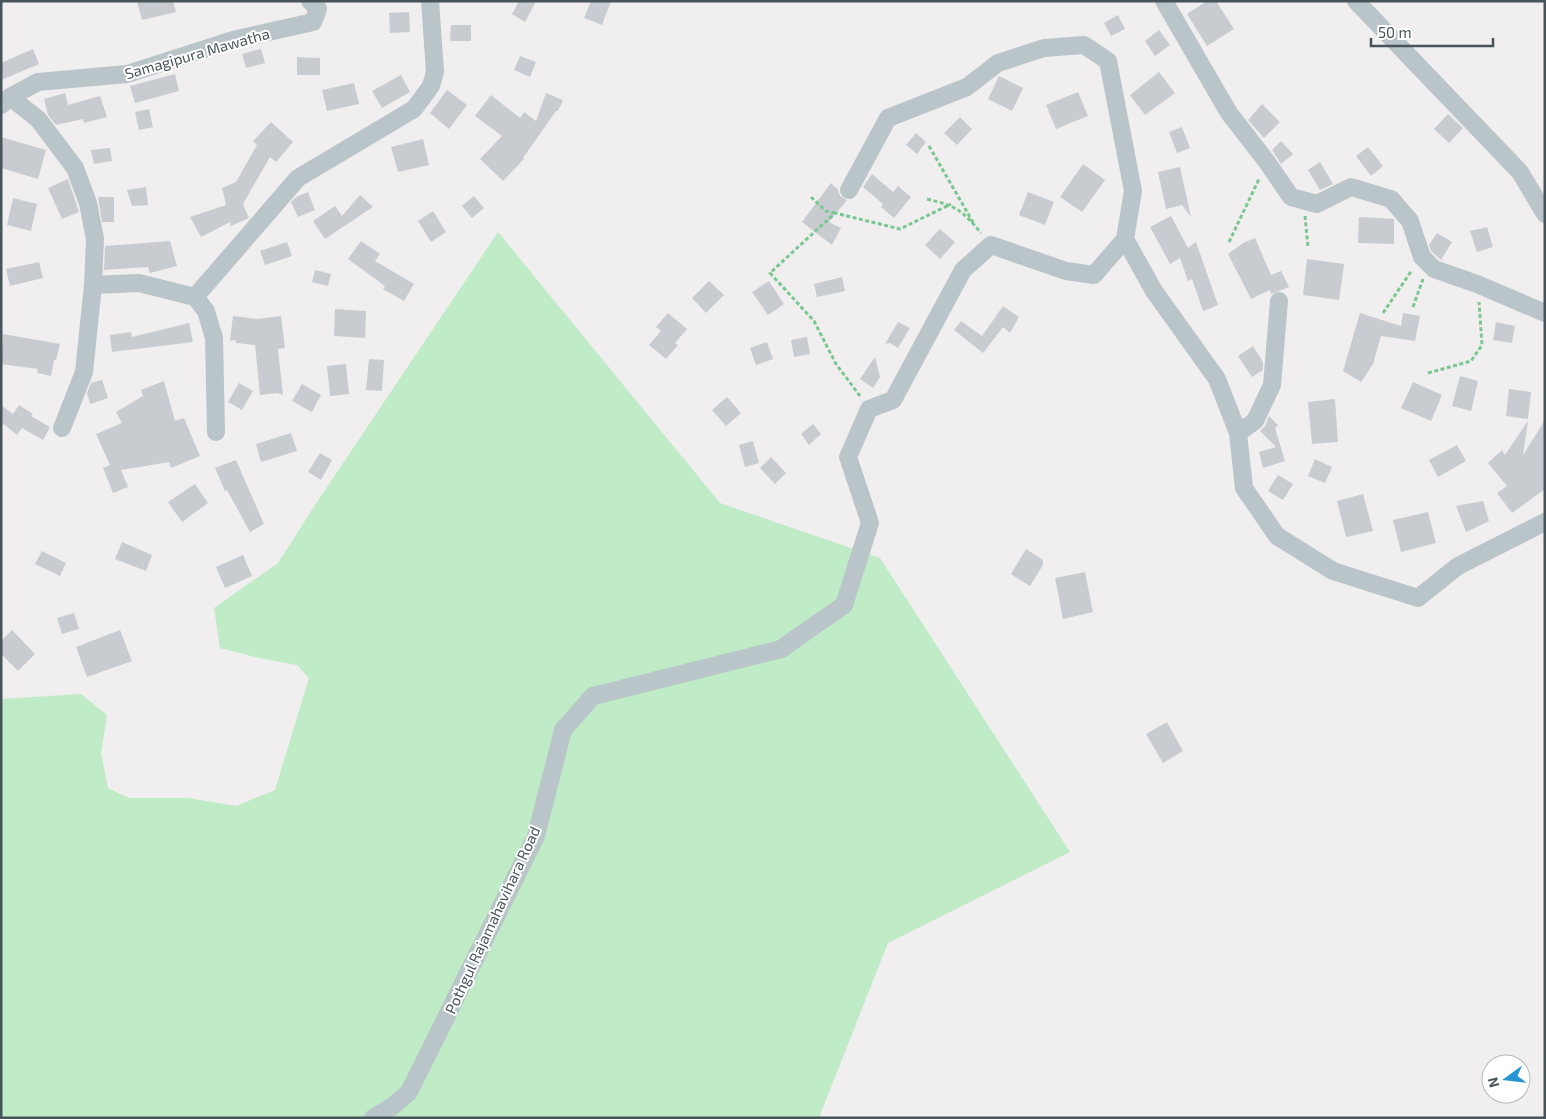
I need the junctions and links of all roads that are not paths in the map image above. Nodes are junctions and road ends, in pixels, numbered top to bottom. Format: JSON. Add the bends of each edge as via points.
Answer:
{"nodes":[{"id":1,"x":310,"y":1,"type":"edge"},
{"id":2,"x":430,"y":1,"type":"edge"},
{"id":3,"x":1164,"y":1,"type":"edge"},
{"id":4,"x":1356,"y":1,"type":"edge"},
{"id":5,"x":6,"y":101,"type":"edge"},
{"id":6,"x":849,"y":190,"type":"dead end"},
{"id":7,"x":1545,"y":214,"type":"edge"},
{"id":8,"x":1125,"y":239,"type":"junction"},
{"id":9,"x":93,"y":285,"type":"junction"},
{"id":10,"x":195,"y":297,"type":"junction"},
{"id":11,"x":1279,"y":301,"type":"dead end"},
{"id":12,"x":1545,"y":313,"type":"edge"},
{"id":13,"x":62,"y":428,"type":"dead end"},
{"id":14,"x":216,"y":432,"type":"dead end"},
{"id":15,"x":1238,"y":433,"type":"junction"},
{"id":16,"x":1545,"y":522,"type":"edge"},
{"id":17,"x":374,"y":1118,"type":"edge"}],
"edges":[{"from":1,"to":5,"type":"street","name":"Samagipura Mawatha","via":[[318,9],[313,22],[233,40],[127,74],[38,82]]},
{"from":2,"to":10,"type":"street","via":[[435,72],[431,86],[414,109],[298,178]]},
{"from":3,"to":12,"type":"street","via":[[1229,113],[1290,197],[1317,204],[1351,187],[1391,199],[1410,221],[1428,263]]},
{"from":4,"to":7,"type":"street","via":[[1520,172]]},
{"from":5,"to":9,"type":"street","via":[[38,119],[75,168],[88,203],[95,239]]},
{"from":6,"to":8,"type":"street","via":[[888,118],[967,87],[998,63],[1044,48],[1084,45],[1108,61],[1133,191]]},
{"from":8,"to":15,"type":"street","via":[[1154,291],[1217,379]]},
{"from":8,"to":17,"type":"street","name":"Pothgul Rajamahavihara Road","via":[[1094,274],[1066,272],[991,245],[963,270],[893,400],[869,408],[848,457],[870,523],[844,605],[781,649],[593,696],[564,730],[536,836],[409,1092]]},
{"from":9,"to":10,"type":"street","via":[[139,283]]},
{"from":9,"to":13,"type":"street","via":[[84,372]]},
{"from":10,"to":14,"type":"street","via":[[206,311],[214,338]]},
{"from":11,"to":15,"type":"street","via":[[1272,385],[1255,421]]},
{"from":15,"to":16,"type":"street","via":[[1244,488],[1277,536],[1333,571],[1418,598],[1458,566]]}]}
